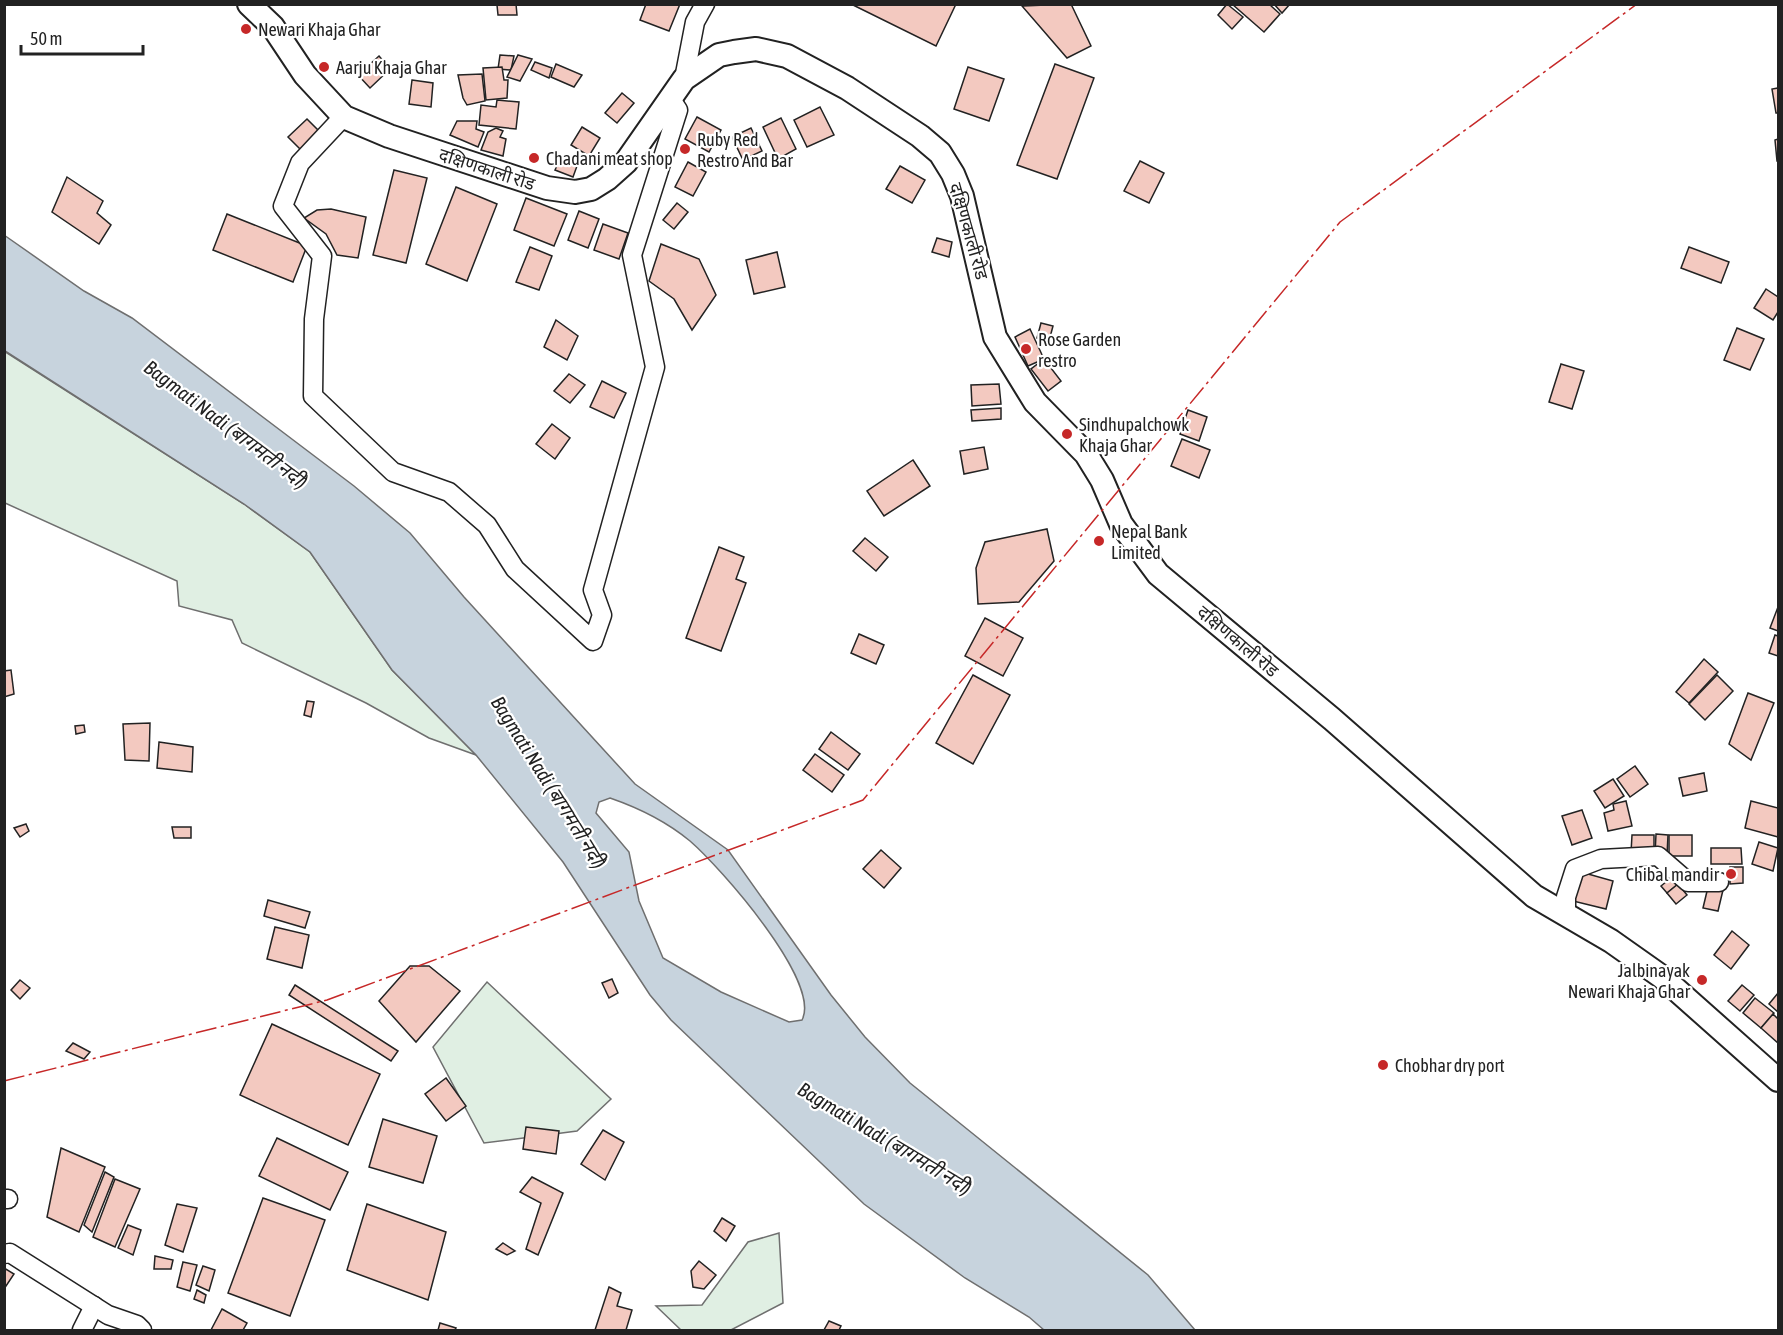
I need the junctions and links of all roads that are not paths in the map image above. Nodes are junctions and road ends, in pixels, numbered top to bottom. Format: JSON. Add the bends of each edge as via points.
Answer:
{"nodes":[{"id":1,"x":249,"y":4,"type":"edge"},
{"id":2,"x":705,"y":4,"type":"edge"},
{"id":3,"x":684,"y":79,"type":"junction"},
{"id":4,"x":670,"y":98,"type":"junction"},
{"id":5,"x":345,"y":115,"type":"junction"},
{"id":6,"x":1719,"y":882,"type":"dead end"},
{"id":7,"x":1566,"y":915,"type":"junction"},
{"id":8,"x":1779,"y":1080,"type":"edge"},
{"id":9,"x":4,"y":1254,"type":"edge"},
{"id":10,"x":94,"y":1306,"type":"junction"},
{"id":11,"x":82,"y":1330,"type":"edge"},
{"id":12,"x":142,"y":1330,"type":"edge"}],
"edges":[{"from":1,"to":5,"type":"main road","name":"दक्षिणकाली रोड","via":[[273,27],[305,75]]},
{"from":2,"to":3,"type":"street","via":[[695,22]]},
{"from":3,"to":4,"type":"main road","name":"दक्षिणकाली रोड"},
{"from":3,"to":7,"type":"main road","name":"दक्षिणकाली रोड","via":[[718,55],[756,49],[787,56],[847,88],[940,153],[962,196],[995,337],[1035,402],[1086,454],[1102,480],[1120,524],[1158,574],[1332,719],[1534,896]]},
{"from":4,"to":5,"type":"main road","name":"दक्षिणकाली रोड","via":[[626,162],[591,189],[575,192],[547,188],[448,157]]},
{"from":4,"to":5,"type":"street","via":[[678,110],[632,255],[655,367],[593,590],[602,615],[593,641],[515,569],[487,525],[449,492],[393,472],[313,396],[314,320],[322,256],[283,206],[300,163]]},
{"from":6,"to":7,"type":"street","via":[[1688,882],[1658,856],[1601,859],[1575,869],[1566,897]]},
{"from":7,"to":8,"type":"main road","name":"दक्षिणकाली रोड","via":[[1662,977]]},
{"from":9,"to":10,"type":"street","via":[[10,1253]]},
{"from":10,"to":11,"type":"street"},
{"from":10,"to":12,"type":"street"}]}
